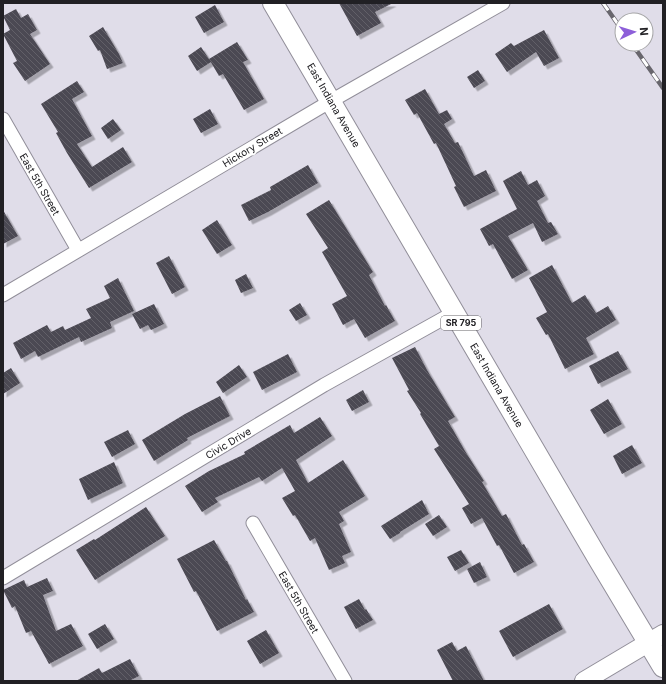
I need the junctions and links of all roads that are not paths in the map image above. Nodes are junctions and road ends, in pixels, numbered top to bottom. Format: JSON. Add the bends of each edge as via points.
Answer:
{"nodes":[{"id":1,"x":273,"y":3,"type":"edge"},
{"id":2,"x":503,"y":3,"type":"edge"},
{"id":3,"x":331,"y":101,"type":"junction"},
{"id":4,"x":3,"y":119,"type":"edge"},
{"id":5,"x":78,"y":250,"type":"junction"},
{"id":6,"x":3,"y":295,"type":"edge"},
{"id":7,"x":455,"y":312,"type":"junction"},
{"id":8,"x":253,"y":523,"type":"dead end"},
{"id":9,"x":3,"y":578,"type":"edge"},
{"id":10,"x":656,"y":638,"type":"edge"},
{"id":11,"x":663,"y":667,"type":"edge"},
{"id":12,"x":345,"y":681,"type":"edge"},
{"id":13,"x":584,"y":681,"type":"edge"}],
"edges":[{"from":1,"to":3,"type":"main road","name":"East Indiana Avenue","number":"SR 795"},
{"from":2,"to":3,"type":"street","name":"Hickory Street"},
{"from":3,"to":5,"type":"street","name":"Hickory Street"},
{"from":3,"to":7,"type":"main road","name":"East Indiana Avenue","number":"SR 795"},
{"from":4,"to":5,"type":"street","name":"East 5th Street"},
{"from":5,"to":6,"type":"street","name":"Hickory Street"},
{"from":7,"to":9,"type":"street","name":"Civic Drive","via":[[324,385]]},
{"from":7,"to":10,"type":"main road","name":"East Indiana Avenue","number":"SR 795","via":[[594,551]]},
{"from":8,"to":12,"type":"street","name":"East 5th Street"},
{"from":10,"to":11,"type":"main road","number":"SR 795"},
{"from":10,"to":13,"type":"street"}]}
